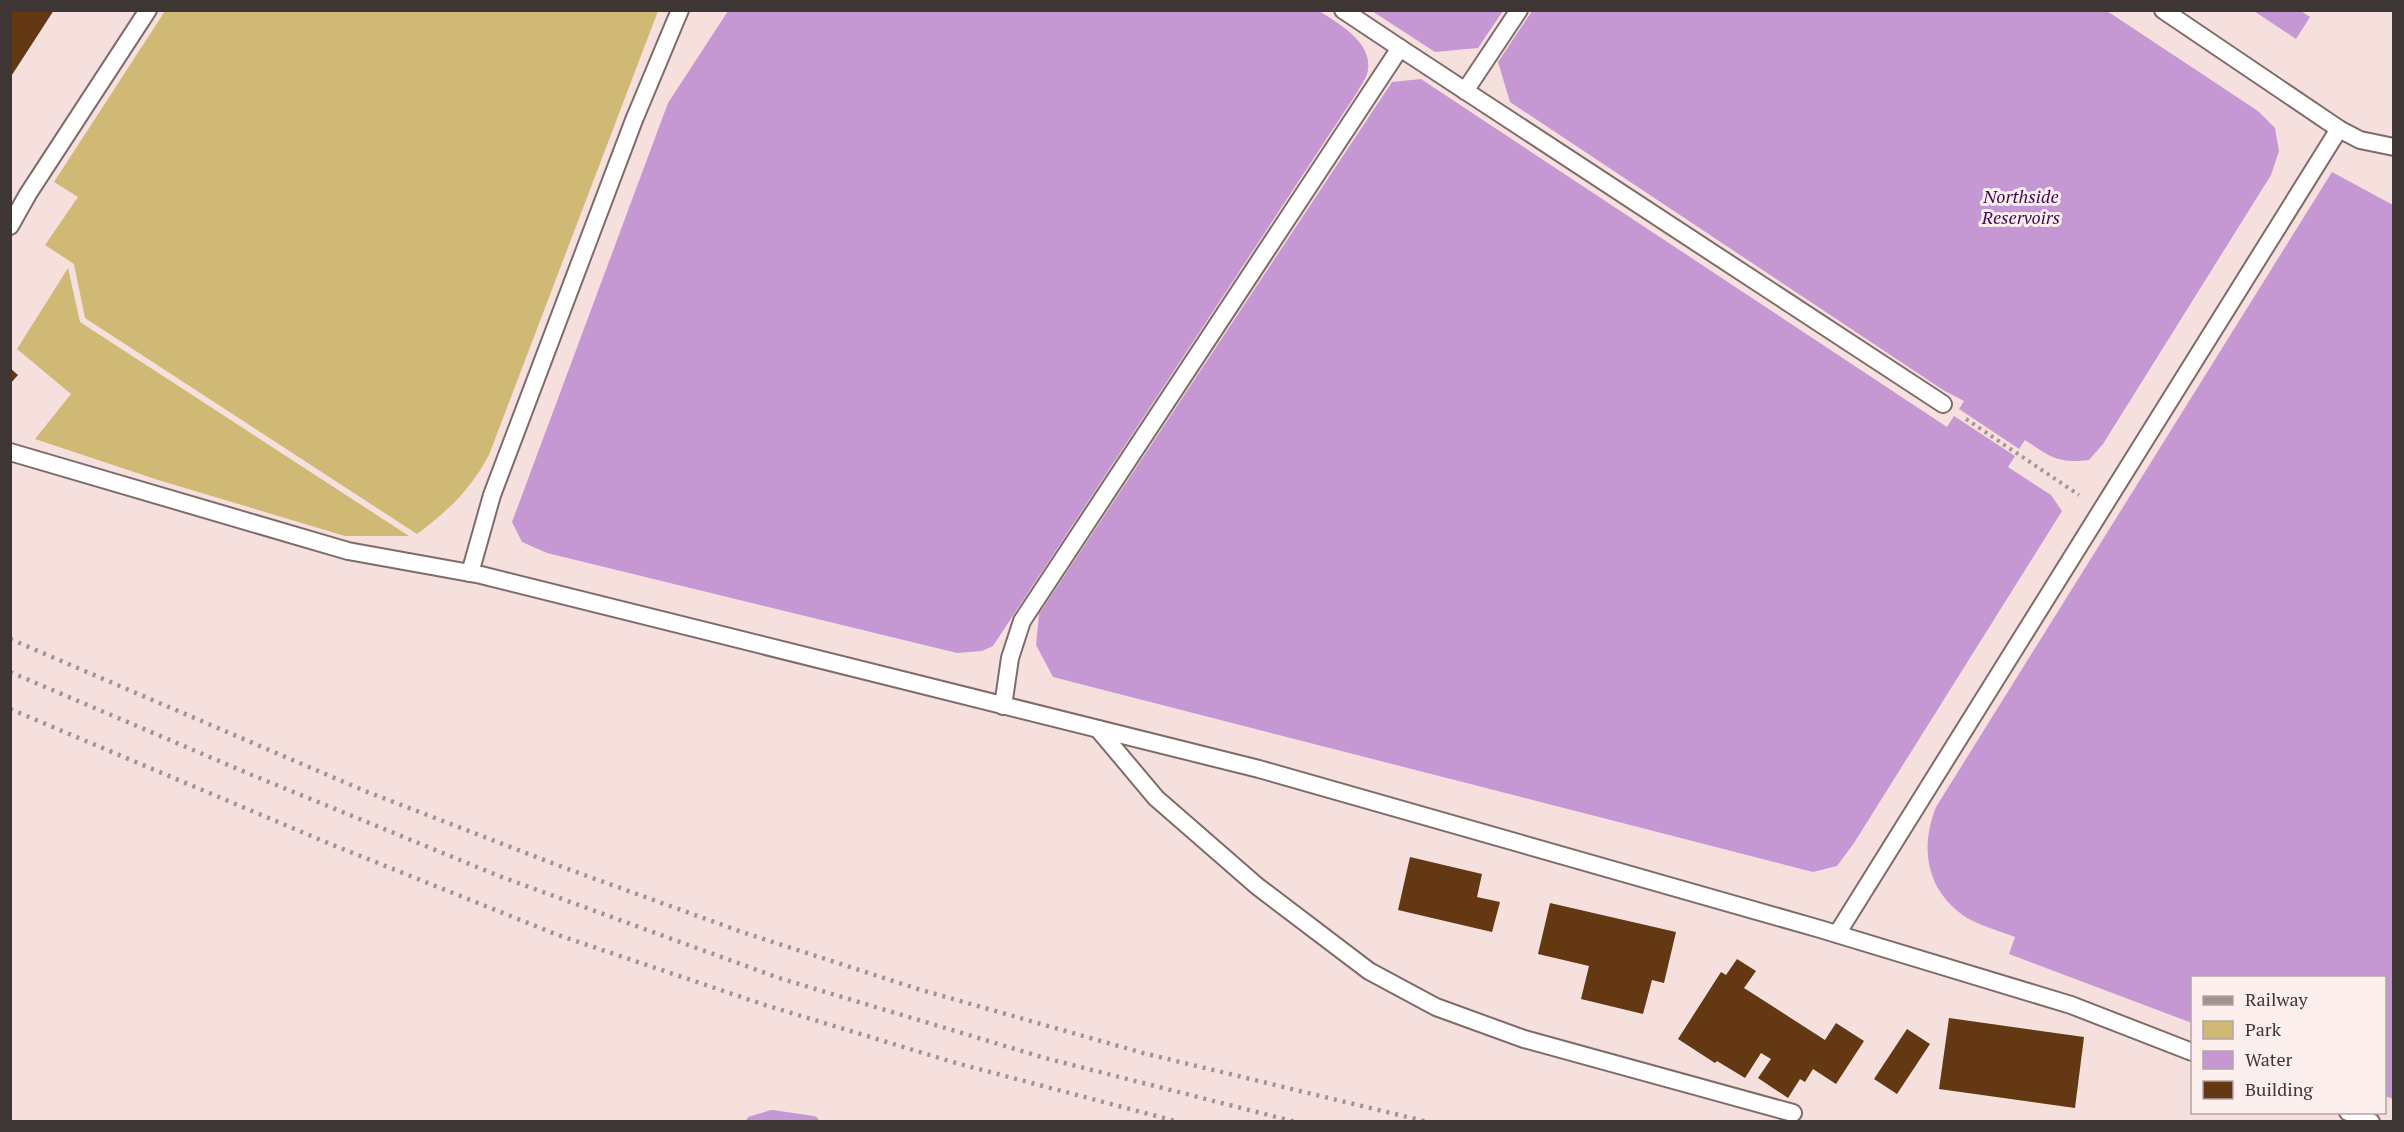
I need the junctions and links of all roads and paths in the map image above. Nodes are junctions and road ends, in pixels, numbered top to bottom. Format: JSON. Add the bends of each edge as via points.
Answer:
{"nodes":[{"id":1,"x":148,"y":10,"type":"edge"},
{"id":2,"x":680,"y":10,"type":"edge"},
{"id":3,"x":1343,"y":10,"type":"edge"},
{"id":4,"x":1519,"y":10,"type":"edge"},
{"id":5,"x":2163,"y":10,"type":"edge"},
{"id":6,"x":1400,"y":48,"type":"junction"},
{"id":7,"x":1465,"y":91,"type":"junction"},
{"id":8,"x":2339,"y":129,"type":"junction"},
{"id":9,"x":2394,"y":147,"type":"edge"},
{"id":10,"x":10,"y":226,"type":"edge"},
{"id":11,"x":1942,"y":404,"type":"joint"},
{"id":12,"x":10,"y":452,"type":"edge"},
{"id":13,"x":2102,"y":510,"type":"junction"},
{"id":14,"x":470,"y":573,"type":"junction"},
{"id":15,"x":1003,"y":706,"type":"junction"},
{"id":16,"x":1098,"y":729,"type":"junction"},
{"id":17,"x":1837,"y":934,"type":"junction"},
{"id":18,"x":2191,"y":1051,"type":"edge"},
{"id":19,"x":1792,"y":1113,"type":"dead end"},
{"id":20,"x":2351,"y":1114,"type":"edge"},
{"id":21,"x":2371,"y":1122,"type":"edge"}],
"edges":[{"from":1,"to":10,"type":"lane"},
{"from":2,"to":14,"type":"lane","via":[[634,120],[492,495]]},
{"from":3,"to":6,"type":"lane"},
{"from":4,"to":7,"type":"lane"},
{"from":5,"to":8,"type":"lane"},
{"from":6,"to":7,"type":"lane"},
{"from":6,"to":15,"type":"lane","via":[[1022,621],[1010,658]]},
{"from":7,"to":11,"type":"lane"},
{"from":8,"to":9,"type":"lane","via":[[2360,140]]},
{"from":8,"to":13,"type":"lane"},
{"from":11,"to":13,"type":"path"},
{"from":12,"to":14,"type":"lane","via":[[348,551]]},
{"from":13,"to":17,"type":"lane"},
{"from":14,"to":15,"type":"lane"},
{"from":15,"to":16,"type":"lane"},
{"from":16,"to":17,"type":"lane","via":[[1259,769]]},
{"from":16,"to":19,"type":"lane","via":[[1156,798],[1257,886],[1369,972],[1436,1007],[1524,1039]]},
{"from":17,"to":18,"type":"lane","via":[[2072,1005]]},
{"from":20,"to":21,"type":"lane"}]}
